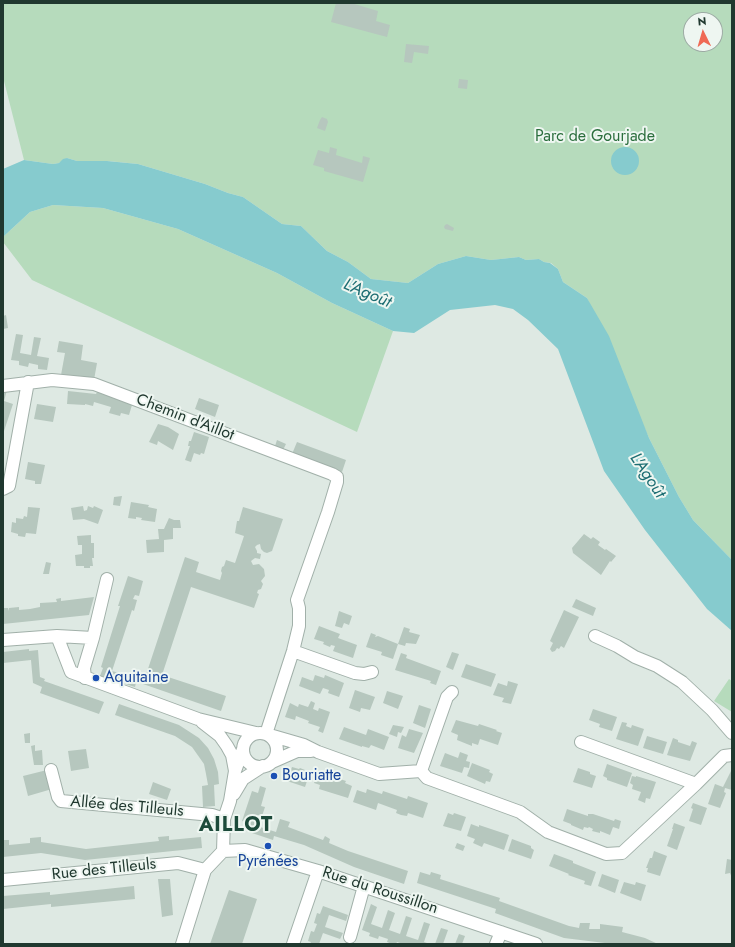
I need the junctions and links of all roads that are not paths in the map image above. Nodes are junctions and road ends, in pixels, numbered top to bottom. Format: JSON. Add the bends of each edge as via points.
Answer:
{"nodes":[{"id":1,"x":28,"y":382,"type":"junction"},
{"id":2,"x":3,"y":386,"type":"edge"},
{"id":3,"x":6,"y":488,"type":"edge"},
{"id":4,"x":107,"y":579,"type":"dead end"},
{"id":5,"x":57,"y":636,"type":"junction"},
{"id":6,"x":595,"y":636,"type":"dead end"},
{"id":7,"x":93,"y":638,"type":"junction"},
{"id":8,"x":3,"y":640,"type":"edge"},
{"id":9,"x":293,"y":652,"type":"junction"},
{"id":10,"x":372,"y":672,"type":"dead end"},
{"id":11,"x":85,"y":678,"type":"junction"},
{"id":12,"x":452,"y":692,"type":"dead end"},
{"id":13,"x":198,"y":719,"type":"junction"},
{"id":14,"x":260,"y":733,"type":"junction"},
{"id":15,"x":732,"y":733,"type":"edge"},
{"id":16,"x":581,"y":742,"type":"dead end"},
{"id":17,"x":318,"y":752,"type":"junction"},
{"id":18,"x":732,"y":755,"type":"edge"},
{"id":19,"x":241,"y":756,"type":"junction"},
{"id":20,"x":267,"y":764,"type":"junction"},
{"id":21,"x":51,"y":770,"type":"dead end"},
{"id":22,"x":421,"y":771,"type":"junction"},
{"id":23,"x":696,"y":784,"type":"junction"},
{"id":24,"x":230,"y":800,"type":"junction"},
{"id":25,"x":224,"y":819,"type":"junction"},
{"id":26,"x":223,"y":851,"type":"junction"},
{"id":27,"x":205,"y":870,"type":"junction"},
{"id":28,"x":318,"y":870,"type":"junction"},
{"id":29,"x":3,"y":880,"type":"edge"},
{"id":30,"x":364,"y":886,"type":"junction"},
{"id":31,"x":500,"y":932,"type":"junction"},
{"id":32,"x":350,"y":937,"type":"dead end"},
{"id":33,"x":182,"y":944,"type":"edge"},
{"id":34,"x":294,"y":944,"type":"edge"},
{"id":35,"x":496,"y":944,"type":"edge"},
{"id":36,"x":536,"y":944,"type":"edge"}],
"edges":[{"from":1,"to":2,"type":"street","name":"Chemin d'Aillot"},
{"from":1,"to":3,"type":"street"},
{"from":1,"to":9,"type":"street","name":"Chemin d'Aillot","via":[[52,380],[94,384],[337,477],[297,600],[300,613]]},
{"from":4,"to":7,"type":"street"},
{"from":5,"to":7,"type":"street"},
{"from":5,"to":8,"type":"street"},
{"from":5,"to":11,"type":"street","via":[[71,672]]},
{"from":6,"to":15,"type":"street","via":[[657,666],[682,682]]},
{"from":7,"to":11,"type":"street","via":[[84,668]]},
{"from":9,"to":10,"type":"street","via":[[355,673]]},
{"from":9,"to":14,"type":"street"},
{"from":11,"to":13,"type":"street"},
{"from":12,"to":22,"type":"street","via":[[447,697]]},
{"from":13,"to":14,"type":"street"},
{"from":13,"to":19,"type":"street"},
{"from":14,"to":17,"type":"street","via":[[304,745]]},
{"from":14,"to":19,"type":"street","via":[[247,739]]},
{"from":14,"to":20,"type":"street","via":[[272,737],[277,747],[276,756]]},
{"from":16,"to":23,"type":"street"},
{"from":17,"to":20,"type":"street","via":[[297,751]]},
{"from":17,"to":22,"type":"street","via":[[379,774]]},
{"from":18,"to":23,"type":"street","via":[[724,756]]},
{"from":19,"to":20,"type":"street","via":[[254,766]]},
{"from":19,"to":24,"type":"street","via":[[235,771]]},
{"from":20,"to":24,"type":"street","via":[[243,779]]},
{"from":21,"to":25,"type":"street","name":"Allée des Tilleuls","via":[[61,801],[212,815]]},
{"from":22,"to":23,"type":"street","via":[[427,778],[520,812],[548,832],[606,854],[622,853]]},
{"from":24,"to":25,"type":"street"},
{"from":25,"to":26,"type":"street"},
{"from":26,"to":27,"type":"street"},
{"from":26,"to":28,"type":"street","name":"Rue du Roussillon","via":[[245,850]]},
{"from":27,"to":29,"type":"street","name":"Rue des Tilleuls","via":[[178,863]]},
{"from":27,"to":33,"type":"street"},
{"from":28,"to":30,"type":"street","name":"Rue du Roussillon"},
{"from":28,"to":34,"type":"street"},
{"from":30,"to":31,"type":"street","name":"Rue du Roussillon"},
{"from":30,"to":32,"type":"street"},
{"from":31,"to":35,"type":"street"},
{"from":31,"to":36,"type":"street","name":"Rue du Roussillon"}]}
